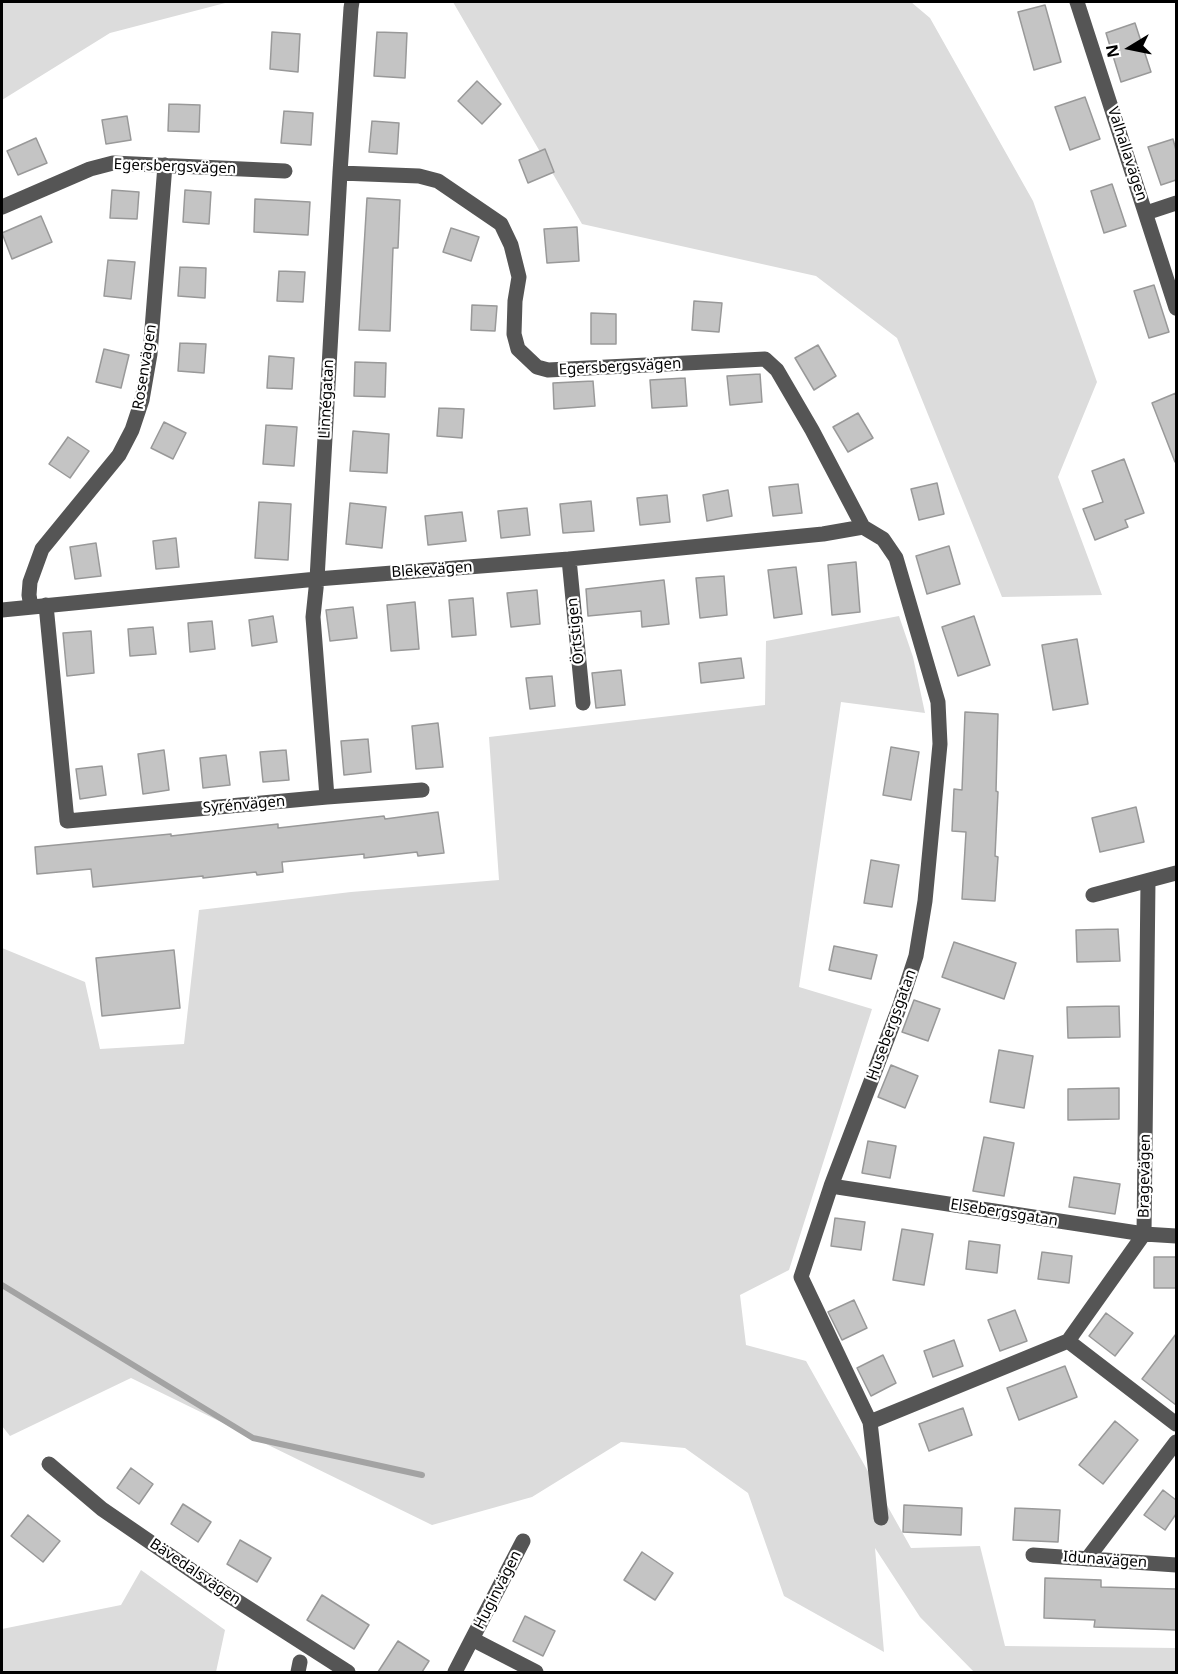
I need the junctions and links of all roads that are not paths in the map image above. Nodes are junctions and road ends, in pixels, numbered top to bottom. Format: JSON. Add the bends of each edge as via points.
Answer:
{"nodes":[{"id":1,"x":352,"y":2,"type":"edge"},
{"id":2,"x":1077,"y":2,"type":"edge"},
{"id":3,"x":165,"y":165,"type":"junction"},
{"id":4,"x":285,"y":171,"type":"dead end"},
{"id":5,"x":340,"y":172,"type":"junction"},
{"id":6,"x":1176,"y":203,"type":"edge"},
{"id":7,"x":2,"y":207,"type":"edge"},
{"id":8,"x":1146,"y":213,"type":"junction"},
{"id":9,"x":1176,"y":308,"type":"edge"},
{"id":10,"x":863,"y":527,"type":"junction"},
{"id":11,"x":569,"y":560,"type":"junction"},
{"id":12,"x":317,"y":579,"type":"junction"},
{"id":13,"x":39,"y":606,"type":"junction"},
{"id":14,"x":2,"y":610,"type":"edge"},
{"id":15,"x":584,"y":703,"type":"dead end"},
{"id":16,"x":422,"y":790,"type":"dead end"},
{"id":17,"x":327,"y":797,"type":"junction"},
{"id":18,"x":67,"y":821,"type":"joint"},
{"id":19,"x":1176,"y":873,"type":"edge"},
{"id":20,"x":1148,"y":880,"type":"junction"},
{"id":21,"x":1094,"y":895,"type":"dead end"},
{"id":22,"x":831,"y":1186,"type":"junction"},
{"id":23,"x":1144,"y":1234,"type":"junction"},
{"id":24,"x":1176,"y":1236,"type":"edge"},
{"id":25,"x":1068,"y":1341,"type":"junction"},
{"id":26,"x":870,"y":1422,"type":"junction"},
{"id":27,"x":1176,"y":1424,"type":"edge"},
{"id":28,"x":1176,"y":1442,"type":"edge"},
{"id":29,"x":49,"y":1464,"type":"dead end"},
{"id":30,"x":881,"y":1518,"type":"dead end"},
{"id":31,"x":523,"y":1541,"type":"dead end"},
{"id":32,"x":1033,"y":1555,"type":"dead end"},
{"id":33,"x":1087,"y":1559,"type":"junction"},
{"id":34,"x":1176,"y":1565,"type":"edge"},
{"id":35,"x":472,"y":1640,"type":"junction"},
{"id":36,"x":348,"y":1672,"type":"edge"},
{"id":37,"x":455,"y":1672,"type":"edge"},
{"id":38,"x":536,"y":1672,"type":"edge"}],
"edges":[{"from":1,"to":5,"type":"street","name":"Linnégatan"},
{"from":2,"to":8,"type":"street","name":"Valhallavägen"},
{"from":3,"to":4,"type":"street","name":"Egersbergsvägen"},
{"from":3,"to":7,"type":"street","name":"Egersbergsvägen","via":[[113,163]]},
{"from":3,"to":13,"type":"street","name":"Rosenvägen","via":[[150,354],[142,400],[119,455],[42,549],[29,595]]},
{"from":5,"to":10,"type":"street","name":"Egersbergsvägen","via":[[419,176],[438,181],[501,224],[519,277],[514,334],[518,349],[537,367],[548,370],[765,359],[777,370]]},
{"from":5,"to":12,"type":"street","name":"Linnégatan"},
{"from":6,"to":8,"type":"street"},
{"from":8,"to":9,"type":"street","name":"Valhallavägen"},
{"from":10,"to":11,"type":"street","name":"Blekevägen"},
{"from":10,"to":22,"type":"street","name":"Husebergsgatan","via":[[883,539],[896,558],[938,702],[940,744],[916,956]]},
{"from":11,"to":12,"type":"street","name":"Blekevägen"},
{"from":11,"to":15,"type":"street","name":"Örtstigen"},
{"from":12,"to":13,"type":"street","name":"Blekevägen"},
{"from":12,"to":17,"type":"street","name":"Linnégatan","via":[[313,617]]},
{"from":13,"to":14,"type":"street","name":"Blekevägen"},
{"from":13,"to":18,"type":"street","name":"Rosenvägen"},
{"from":16,"to":17,"type":"street","name":"Syrénvägen"},
{"from":17,"to":18,"type":"street","name":"Syrénvägen"},
{"from":19,"to":20,"type":"street"},
{"from":20,"to":21,"type":"street"},
{"from":20,"to":23,"type":"street","name":"Bragevägen"},
{"from":22,"to":23,"type":"street","name":"Elsebergsgatan"},
{"from":22,"to":26,"type":"street","name":"Husebergsgatan","via":[[801,1277]]},
{"from":23,"to":24,"type":"street","name":"Elsebergsgatan"},
{"from":23,"to":25,"type":"street","name":"Bragevägen"},
{"from":25,"to":26,"type":"street"},
{"from":25,"to":27,"type":"street"},
{"from":26,"to":30,"type":"street","name":"Husebergsgatan"},
{"from":28,"to":33,"type":"street"},
{"from":29,"to":36,"type":"street","name":"Bävedalsvägen","via":[[102,1509]]},
{"from":31,"to":35,"type":"street","name":"Huginvägen"},
{"from":32,"to":33,"type":"street","name":"Idunavägen"},
{"from":33,"to":34,"type":"street","name":"Idunavägen"},
{"from":35,"to":37,"type":"street"},
{"from":35,"to":38,"type":"street"}]}
